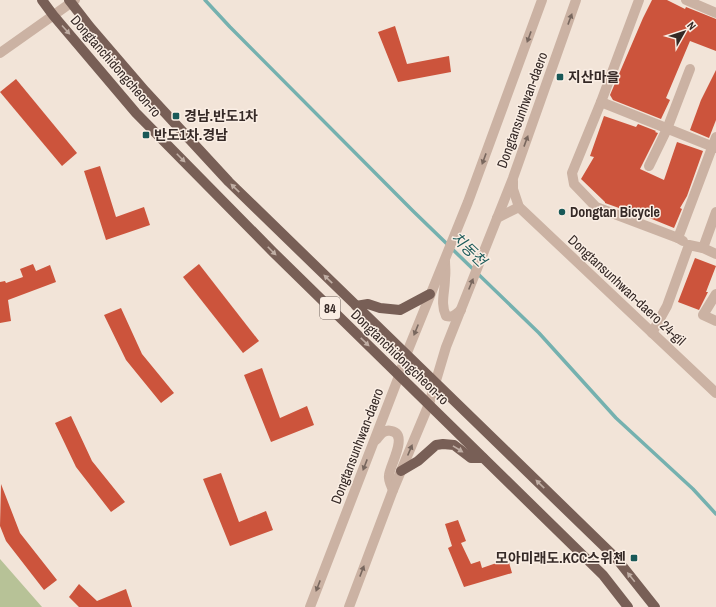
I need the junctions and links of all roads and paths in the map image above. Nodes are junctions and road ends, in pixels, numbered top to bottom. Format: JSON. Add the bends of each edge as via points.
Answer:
{"nodes":[{"id":1,"x":42,"y":0,"type":"edge"},
{"id":2,"x":542,"y":0,"type":"edge"},
{"id":3,"x":576,"y":0,"type":"edge"},
{"id":4,"x":639,"y":0,"type":"edge"},
{"id":5,"x":686,"y":0,"type":"edge"},
{"id":6,"x":72,"y":1,"type":"edge"},
{"id":7,"x":716,"y":13,"type":"edge"},
{"id":8,"x":53,"y":15,"type":"junction"},
{"id":9,"x":0,"y":53,"type":"edge"},
{"id":10,"x":690,"y":69,"type":"dead end"},
{"id":11,"x":601,"y":102,"type":"junction"},
{"id":12,"x":667,"y":129,"type":"junction"},
{"id":13,"x":715,"y":144,"type":"edge"},
{"id":14,"x":650,"y":166,"type":"dead end"},
{"id":15,"x":513,"y":178,"type":"junction"},
{"id":16,"x":519,"y":207,"type":"junction"},
{"id":17,"x":716,"y":212,"type":"edge"},
{"id":18,"x":497,"y":218,"type":"junction"},
{"id":19,"x":678,"y":238,"type":"junction"},
{"id":20,"x":689,"y":245,"type":"junction"},
{"id":21,"x":703,"y":248,"type":"junction"},
{"id":22,"x":716,"y":254,"type":"edge"},
{"id":23,"x":445,"y":257,"type":"junction"},
{"id":24,"x":430,"y":294,"type":"junction"},
{"id":25,"x":716,"y":294,"type":"edge"},
{"id":26,"x":356,"y":306,"type":"junction"},
{"id":27,"x":461,"y":310,"type":"junction"},
{"id":28,"x":716,"y":321,"type":"edge"},
{"id":29,"x":652,"y":333,"type":"junction"},
{"id":30,"x":406,"y":354,"type":"junction"},
{"id":31,"x":399,"y":376,"type":"junction"},
{"id":32,"x":435,"y":383,"type":"junction"},
{"id":33,"x":716,"y":394,"type":"edge"},
{"id":34,"x":429,"y":404,"type":"junction"},
{"id":35,"x":374,"y":442,"type":"junction"},
{"id":36,"x":483,"y":458,"type":"junction"},
{"id":37,"x":401,"y":471,"type":"junction"},
{"id":38,"x":393,"y":490,"type":"junction"},
{"id":39,"x":310,"y":607,"type":"edge"},
{"id":40,"x":349,"y":607,"type":"edge"},
{"id":41,"x":628,"y":607,"type":"edge"},
{"id":42,"x":655,"y":607,"type":"edge"}],
"edges":[{"from":1,"to":8,"type":"main road","name":"Dongtanchidongcheon-ro","number":"84"},
{"from":2,"to":23,"type":"street","name":"Dongtansunhwan-daero","one_way":true,"via":[[468,202]]},
{"from":15,"to":3,"type":"street","name":"Dongtansunhwan-daero","one_way":true},
{"from":4,"to":11,"type":"street"},
{"from":5,"to":7,"type":"street"},
{"from":6,"to":8,"type":"street"},
{"from":26,"to":6,"type":"main road","name":"Dongtanchidongcheon-ro","number":"84","one_way":true,"via":[[229,182],[145,92],[90,28]]},
{"from":8,"to":9,"type":"street"},
{"from":8,"to":31,"type":"main road","name":"Dongtanchidongcheon-ro","number":"84","one_way":true,"via":[[136,113]]},
{"from":10,"to":12,"type":"street"},
{"from":11,"to":12,"type":"street"},
{"from":11,"to":19,"type":"street","via":[[572,173],[574,184],[596,207]]},
{"from":12,"to":13,"type":"street"},
{"from":12,"to":14,"type":"street"},
{"from":13,"to":19,"type":"street"},
{"from":15,"to":16,"type":"street","via":[[513,189]]},
{"from":15,"to":18,"type":"street","name":"Dongtansunhwan-daero"},
{"from":16,"to":18,"type":"street"},
{"from":16,"to":29,"type":"street","name":"Dongtansunhwan-daero 24-gil"},
{"from":17,"to":21,"type":"street"},
{"from":27,"to":18,"type":"street","name":"Dongtansunhwan-daero","one_way":true},
{"from":19,"to":20,"type":"street"},
{"from":20,"to":21,"type":"street"},
{"from":20,"to":29,"type":"street","via":[[667,306]]},
{"from":21,"to":22,"type":"street"},
{"from":23,"to":24,"type":"street","name":"Dongtansunhwan-daero"},
{"from":23,"to":27,"type":"street","via":[[442,296],[444,311],[446,316],[450,317]]},
{"from":24,"to":26,"type":"main road","via":[[400,310],[368,304]]},
{"from":24,"to":30,"type":"street","name":"Dongtansunhwan-daero","one_way":true},
{"from":25,"to":28,"type":"street","via":[[703,314]]},
{"from":26,"to":30,"type":"main road","name":"Dongtanchidongcheon-ro","number":"84"},
{"from":27,"to":32,"type":"street","name":"Dongtansunhwan-daero"},
{"from":29,"to":33,"type":"street","name":"Dongtansunhwan-daero 24-gil"},
{"from":30,"to":31,"type":"street","name":"Dongtansunhwan-daero"},
{"from":30,"to":32,"type":"main road","name":"Dongtanchidongcheon-ro","number":"84"},
{"from":31,"to":34,"type":"main road","name":"Dongtanchidongcheon-ro","number":"84"},
{"from":31,"to":35,"type":"street","name":"Dongtansunhwan-daero"},
{"from":32,"to":34,"type":"street"},
{"from":42,"to":32,"type":"main road","name":"Dongtanchidongcheon-ro","number":"84","one_way":true,"via":[[616,558]]},
{"from":34,"to":36,"type":"main road","name":"Dongtanchidongcheon-ro","number":"84"},
{"from":37,"to":34,"type":"street","one_way":true},
{"from":35,"to":38,"type":"street","via":[[386,430],[398,435],[397,452],[389,475]]},
{"from":35,"to":39,"type":"street","name":"Dongtansunhwan-daero","one_way":true},
{"from":37,"to":36,"type":"main road","one_way":true,"via":[[418,461],[436,445],[454,446],[471,458]]},
{"from":36,"to":41,"type":"main road","name":"Dongtanchidongcheon-ro","number":"84","via":[[603,575]]},
{"from":37,"to":38,"type":"street"},
{"from":40,"to":38,"type":"street","one_way":true}]}
